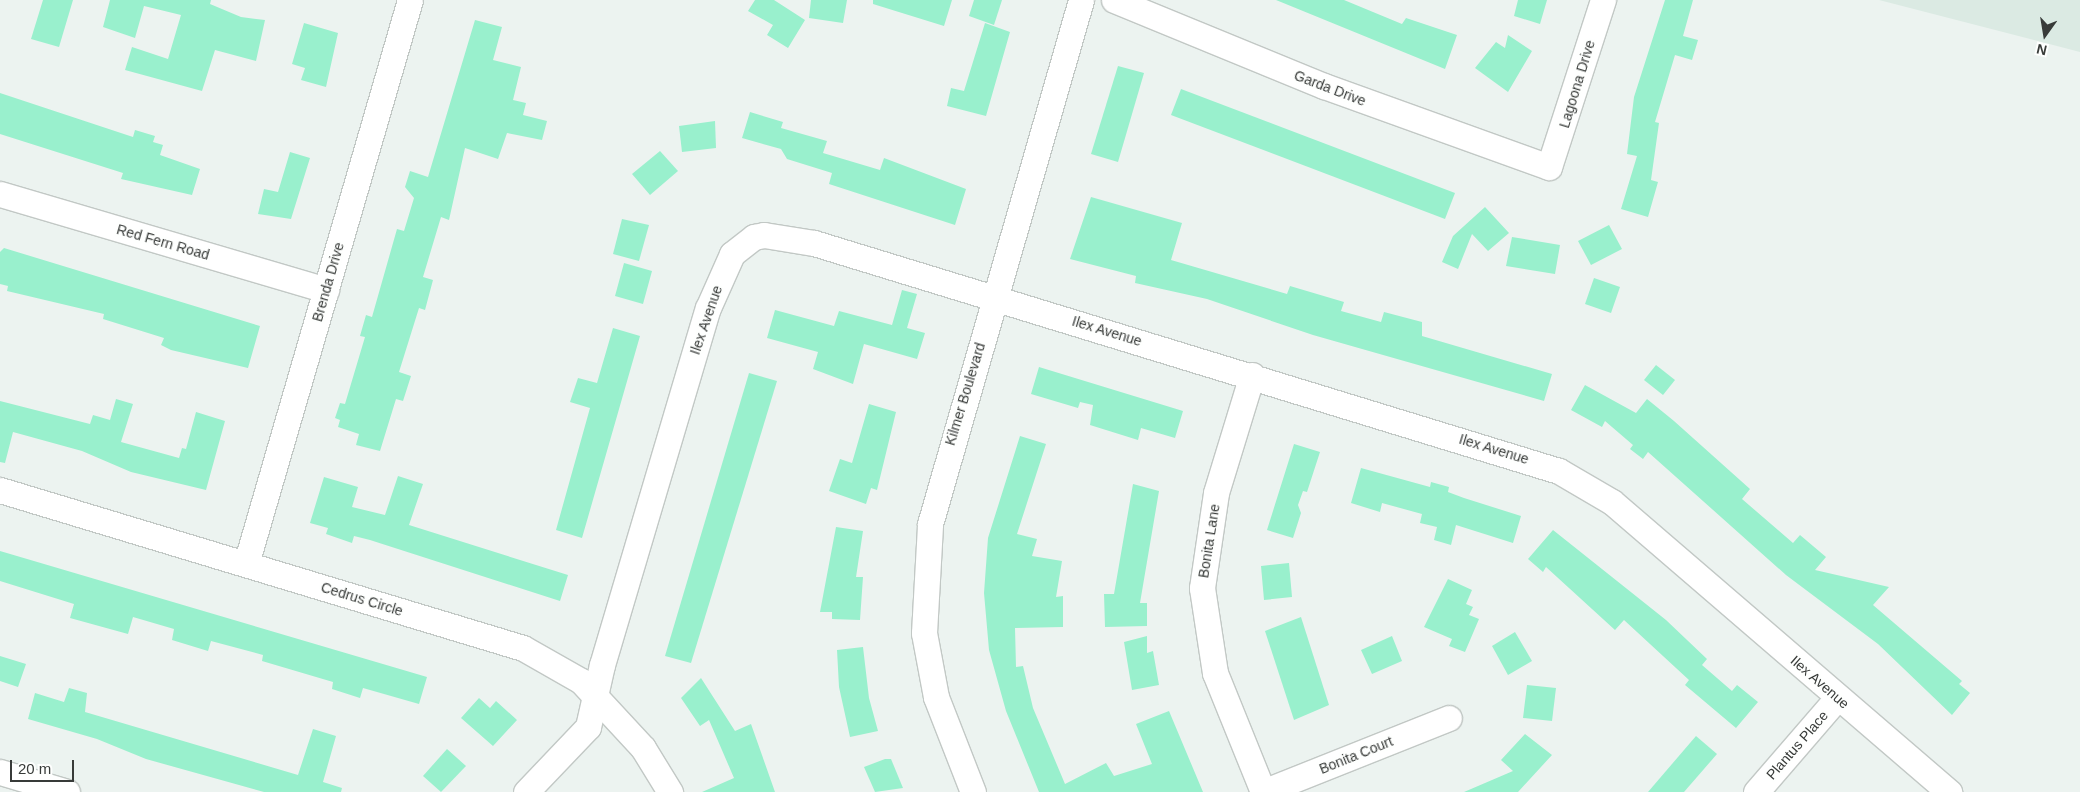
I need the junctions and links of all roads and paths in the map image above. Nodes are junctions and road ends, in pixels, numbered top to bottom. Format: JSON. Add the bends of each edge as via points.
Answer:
{"nodes":[{"id":1,"x":410,"y":0,"type":"edge"},
{"id":2,"x":1080,"y":0,"type":"edge"},
{"id":3,"x":1114,"y":0,"type":"edge"},
{"id":4,"x":1603,"y":0,"type":"edge"},
{"id":5,"x":1549,"y":167,"type":"joint"},
{"id":6,"x":0,"y":194,"type":"edge"},
{"id":7,"x":326,"y":290,"type":"junction"},
{"id":8,"x":994,"y":297,"type":"junction"},
{"id":9,"x":1252,"y":375,"type":"junction"},
{"id":10,"x":0,"y":490,"type":"edge"},
{"id":11,"x":246,"y":564,"type":"junction"},
{"id":12,"x":595,"y":697,"type":"junction"},
{"id":13,"x":1837,"y":698,"type":"junction"},
{"id":14,"x":1449,"y":718,"type":"dead end"},
{"id":15,"x":0,"y":772,"type":"edge"},
{"id":16,"x":67,"y":792,"type":"edge"},
{"id":17,"x":526,"y":792,"type":"edge"},
{"id":18,"x":670,"y":792,"type":"edge"},
{"id":19,"x":973,"y":792,"type":"edge"},
{"id":20,"x":1263,"y":792,"type":"edge"},
{"id":21,"x":1756,"y":792,"type":"edge"},
{"id":22,"x":1949,"y":792,"type":"edge"}],
"edges":[{"from":1,"to":7,"type":"street","name":"Brenda Drive"},
{"from":2,"to":8,"type":"street","name":"Kilmer Boulevard"},
{"from":3,"to":5,"type":"street","name":"Garda Drive","via":[[1324,86]]},
{"from":4,"to":5,"type":"street","name":"Lagoona Drive"},
{"from":6,"to":7,"type":"street","name":"Red Fern Road"},
{"from":7,"to":11,"type":"street","name":"Brenda Drive"},
{"from":8,"to":9,"type":"street","name":"Ilex Avenue"},
{"from":8,"to":12,"type":"street","name":"Ilex Avenue","via":[[792,238],[754,237],[732,254],[708,308]]},
{"from":8,"to":19,"type":"street","name":"Kilmer Boulevard","via":[[941,476],[923,593],[924,633],[936,697]]},
{"from":9,"to":13,"type":"street","name":"Ilex Avenue","via":[[1530,460],[1586,485]]},
{"from":9,"to":20,"type":"street","name":"Bonita Lane","via":[[1216,493],[1202,588],[1215,673]]},
{"from":10,"to":11,"type":"street","name":"Cedrus Circle"},
{"from":11,"to":12,"type":"street","name":"Cedrus Circle","via":[[523,648],[563,668]]},
{"from":12,"to":17,"type":"street","name":"Ilex Avenue","via":[[588,727]]},
{"from":12,"to":18,"type":"street","name":"Cedrus Circle","via":[[643,748]]},
{"from":13,"to":21,"type":"street","name":"Plantus Place"},
{"from":13,"to":22,"type":"street","name":"Ilex Avenue"},
{"from":14,"to":20,"type":"street","name":"Bonita Court"},
{"from":15,"to":16,"type":"street"}]}
